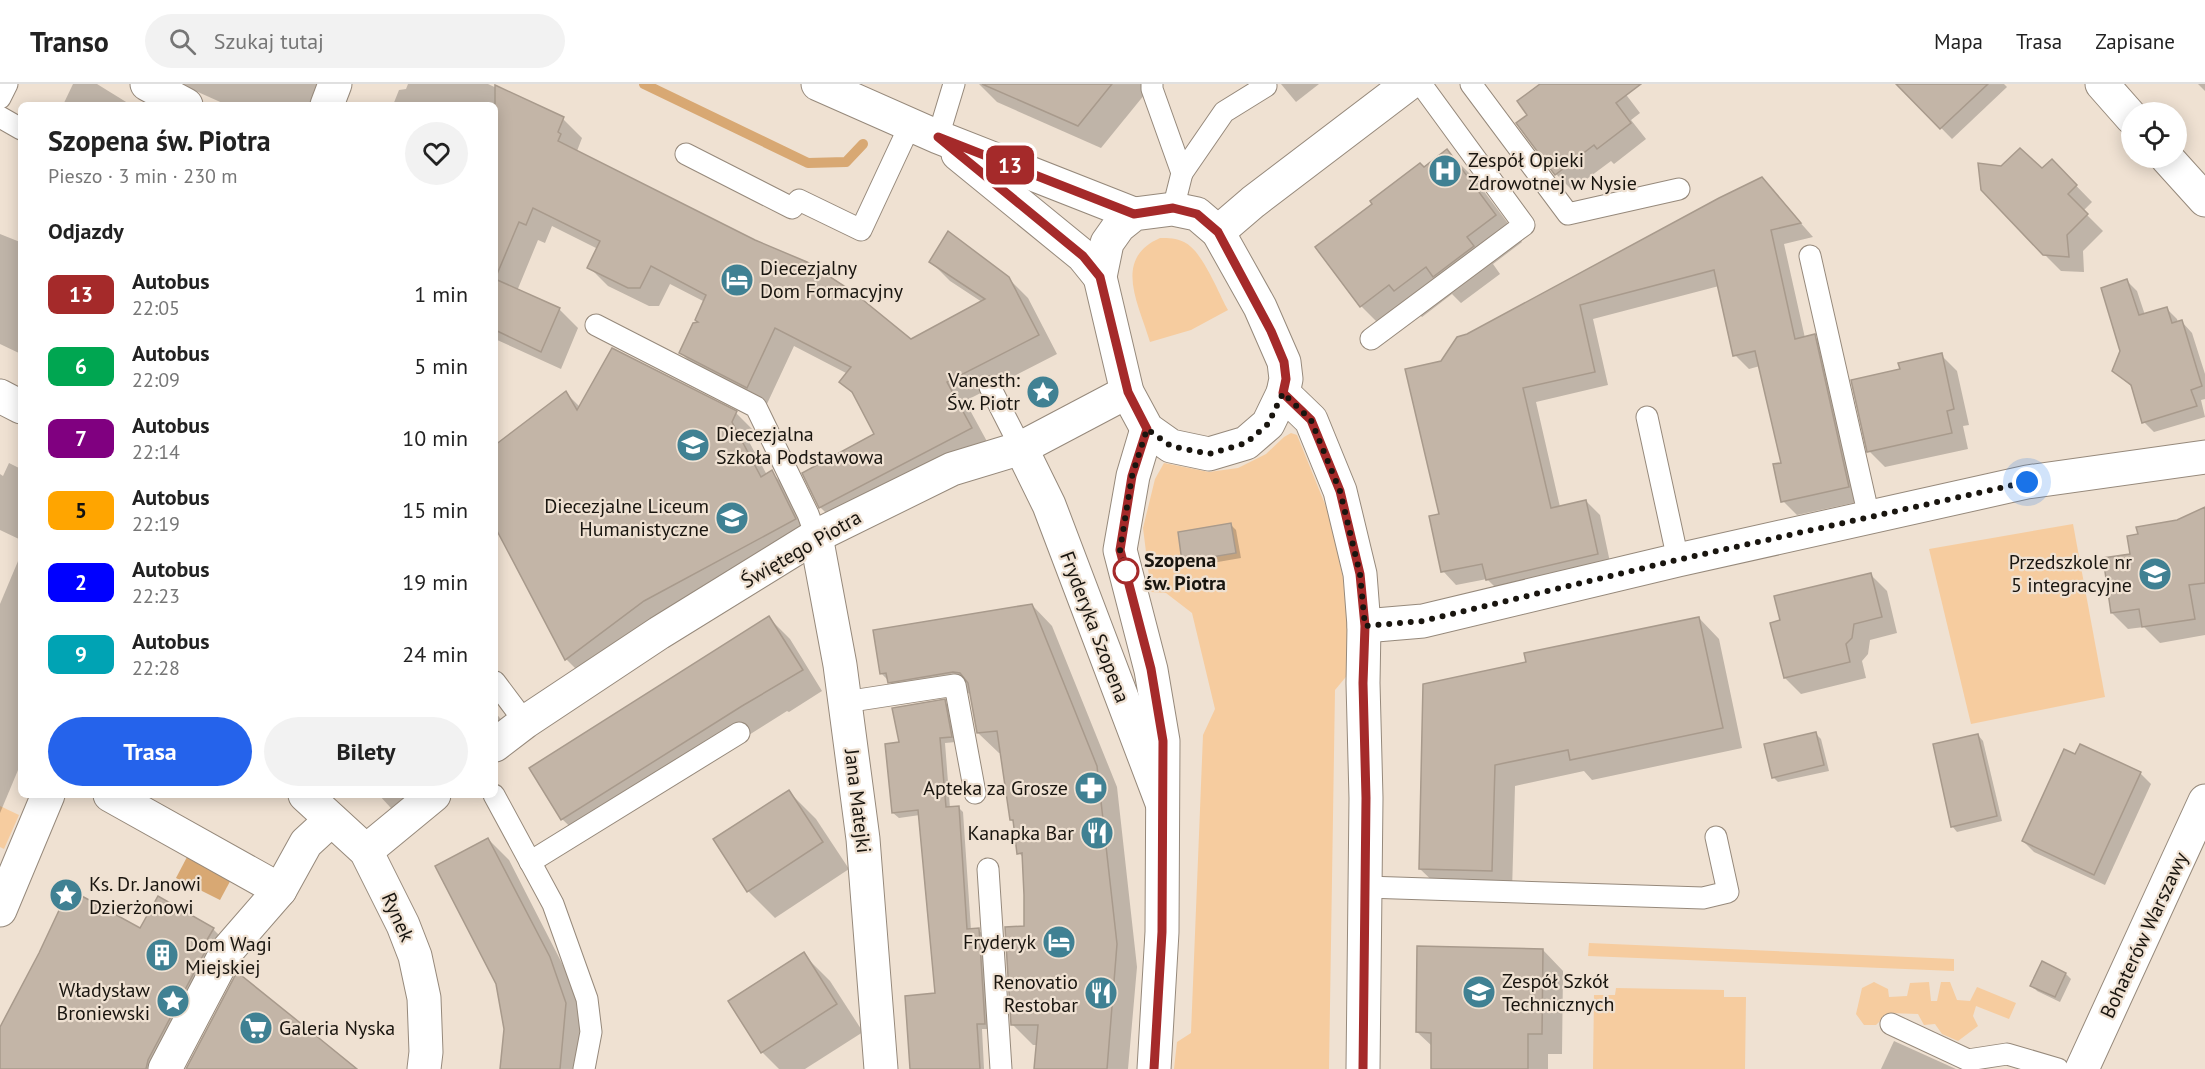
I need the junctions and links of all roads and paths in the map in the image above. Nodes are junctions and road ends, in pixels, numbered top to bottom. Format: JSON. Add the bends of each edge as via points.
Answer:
{"nodes":[{"id":1,"x":7,"y":84,"type":"edge"},
{"id":2,"x":147,"y":84,"type":"edge"},
{"id":3,"x":335,"y":84,"type":"edge"},
{"id":4,"x":818,"y":84,"type":"edge"},
{"id":5,"x":954,"y":84,"type":"edge"},
{"id":6,"x":1152,"y":84,"type":"edge"},
{"id":7,"x":1408,"y":84,"type":"edge"},
{"id":8,"x":1421,"y":84,"type":"edge"},
{"id":9,"x":1471,"y":84,"type":"edge"},
{"id":10,"x":2102,"y":84,"type":"edge"},
{"id":11,"x":1266,"y":86,"type":"edge"},
{"id":12,"x":0,"y":98,"type":"edge"},
{"id":13,"x":180,"y":102,"type":"edge"},
{"id":14,"x":328,"y":102,"type":"edge"},
{"id":15,"x":2121,"y":106,"type":"edge"},
{"id":16,"x":0,"y":117,"type":"edge"},
{"id":17,"x":911,"y":126,"type":"junction"},
{"id":18,"x":18,"y":127,"type":"edge"},
{"id":19,"x":686,"y":154,"type":"dead end"},
{"id":20,"x":2176,"y":168,"type":"edge"},
{"id":21,"x":1182,"y":173,"type":"junction"},
{"id":22,"x":1679,"y":189,"type":"dead end"},
{"id":23,"x":2205,"y":200,"type":"edge"},
{"id":24,"x":1173,"y":208,"type":"junction"},
{"id":25,"x":1134,"y":214,"type":"junction"},
{"id":26,"x":1218,"y":232,"type":"junction"},
{"id":27,"x":1810,"y":256,"type":"dead end"},
{"id":28,"x":1100,"y":277,"type":"junction"},
{"id":29,"x":596,"y":325,"type":"dead end"},
{"id":30,"x":1371,"y":339,"type":"dead end"},
{"id":31,"x":990,"y":387,"type":"dead end"},
{"id":32,"x":1128,"y":392,"type":"junction"},
{"id":33,"x":1283,"y":393,"type":"junction"},
{"id":34,"x":0,"y":396,"type":"edge"},
{"id":35,"x":18,"y":405,"type":"edge"},
{"id":36,"x":1647,"y":417,"type":"dead end"},
{"id":37,"x":1147,"y":429,"type":"junction"},
{"id":38,"x":1021,"y":448,"type":"junction"},
{"id":39,"x":2205,"y":457,"type":"edge"},
{"id":40,"x":1869,"y":517,"type":"junction"},
{"id":41,"x":816,"y":536,"type":"junction"},
{"id":42,"x":1677,"y":560,"type":"junction"},
{"id":43,"x":1365,"y":626,"type":"junction"},
{"id":44,"x":498,"y":686,"type":"edge"},
{"id":45,"x":845,"y":702,"type":"junction"},
{"id":46,"x":525,"y":722,"type":"junction"},
{"id":47,"x":739,"y":733,"type":"dead end"},
{"id":48,"x":498,"y":743,"type":"edge"},
{"id":49,"x":975,"y":793,"type":"dead end"},
{"id":50,"x":47,"y":798,"type":"edge"},
{"id":51,"x":115,"y":798,"type":"edge"},
{"id":52,"x":308,"y":798,"type":"edge"},
{"id":53,"x":430,"y":798,"type":"edge"},
{"id":54,"x":496,"y":798,"type":"edge"},
{"id":55,"x":2205,"y":801,"type":"edge"},
{"id":56,"x":1164,"y":808,"type":"junction"},
{"id":57,"x":331,"y":820,"type":"junction"},
{"id":58,"x":1716,"y":837,"type":"dead end"},
{"id":59,"x":366,"y":851,"type":"junction"},
{"id":60,"x":530,"y":862,"type":"junction"},
{"id":61,"x":988,"y":869,"type":"dead end"},
{"id":62,"x":1366,"y":887,"type":"junction"},
{"id":63,"x":280,"y":890,"type":"junction"},
{"id":64,"x":0,"y":910,"type":"edge"},
{"id":65,"x":1891,"y":1024,"type":"dead end"},
{"id":66,"x":165,"y":1069,"type":"edge"},
{"id":67,"x":424,"y":1069,"type":"edge"},
{"id":68,"x":584,"y":1069,"type":"edge"},
{"id":69,"x":881,"y":1069,"type":"edge"},
{"id":70,"x":1001,"y":1069,"type":"edge"},
{"id":71,"x":1154,"y":1069,"type":"edge"},
{"id":72,"x":1363,"y":1069,"type":"edge"},
{"id":73,"x":2058,"y":1069,"type":"edge"},
{"id":74,"x":2082,"y":1069,"type":"edge"}],
"edges":[{"from":1,"to":12,"type":"lane"},
{"from":2,"to":13,"type":"street"},
{"from":3,"to":14,"type":"street"},
{"from":4,"to":17,"type":"street"},
{"from":5,"to":17,"type":"lane"},
{"from":6,"to":21,"type":"lane"},
{"from":7,"to":26,"type":"street"},
{"from":8,"to":30,"type":"lane","via":[[1524,225]]},
{"from":9,"to":22,"type":"lane","via":[[1568,214]]},
{"from":10,"to":15,"type":"street"},
{"from":11,"to":21,"type":"lane","via":[[1224,112]]},
{"from":16,"to":18,"type":"lane"},
{"from":17,"to":19,"type":"lane","via":[[861,230],[799,200],[792,208]]},
{"from":17,"to":25,"type":"street"},
{"from":17,"to":28,"type":"street","via":[[1083,256]]},
{"from":20,"to":23,"type":"street"},
{"from":21,"to":24,"type":"lane"},
{"from":24,"to":25,"type":"street"},
{"from":24,"to":26,"type":"street","via":[[1197,214]]},
{"from":25,"to":28,"type":"street","via":[[1107,243]]},
{"from":26,"to":33,"type":"street","via":[[1276,341],[1284,362]]},
{"from":27,"to":40,"type":"lane"},
{"from":28,"to":32,"type":"street"},
{"from":29,"to":41,"type":"lane","via":[[756,406]]},
{"from":31,"to":38,"type":"lane"},
{"from":32,"to":37,"type":"street"},
{"from":32,"to":38,"type":"street","name":"Świętego Piotra"},
{"from":33,"to":37,"type":"street","via":[[1268,424],[1246,443],[1209,454],[1171,446]]},
{"from":33,"to":43,"type":"street","via":[[1311,420],[1340,491],[1360,574]]},
{"from":34,"to":35,"type":"street"},
{"from":36,"to":42,"type":"lane"},
{"from":37,"to":56,"type":"street","name":"Fryderyka Szopena","via":[[1132,476],[1120,550],[1151,669],[1163,741]]},
{"from":38,"to":41,"type":"street","name":"Świętego Piotra","via":[[952,469]]},
{"from":38,"to":56,"type":"street","name":"Fryderyka Szopena","via":[[1048,505]]},
{"from":39,"to":40,"type":"street","via":[[2027,482]]},
{"from":40,"to":42,"type":"street"},
{"from":41,"to":45,"type":"street","name":"Jana Matejki"},
{"from":41,"to":46,"type":"street","name":"Świętego Piotra"},
{"from":42,"to":43,"type":"street","via":[[1423,621]]},
{"from":43,"to":62,"type":"street"},
{"from":44,"to":46,"type":"lane"},
{"from":45,"to":49,"type":"lane","via":[[956,685]]},
{"from":45,"to":69,"type":"street","name":"Jana Matejki","via":[[867,880]]},
{"from":46,"to":48,"type":"street","name":"Świętego Piotra"},
{"from":47,"to":60,"type":"lane"},
{"from":50,"to":64,"type":"street"},
{"from":51,"to":63,"type":"street"},
{"from":52,"to":57,"type":"street","name":"Rynek"},
{"from":53,"to":59,"type":"street"},
{"from":54,"to":60,"type":"lane"},
{"from":55,"to":74,"type":"street","name":"Bohaterów Warszawy"},
{"from":56,"to":71,"type":"street","name":"Fryderyka Szopena"},
{"from":57,"to":59,"type":"street","name":"Rynek"},
{"from":57,"to":63,"type":"street","via":[[306,843]]},
{"from":58,"to":62,"type":"lane","via":[[1728,892],[1703,898]]},
{"from":59,"to":67,"type":"street","name":"Rynek","via":[[415,956],[424,998]]},
{"from":60,"to":68,"type":"lane","via":[[553,904],[587,999],[591,1032]]},
{"from":61,"to":70,"type":"lane"},
{"from":62,"to":72,"type":"street"},
{"from":63,"to":66,"type":"street","via":[[227,951]]},
{"from":65,"to":73,"type":"lane","via":[[1968,1060],[2007,1054]]}]}
